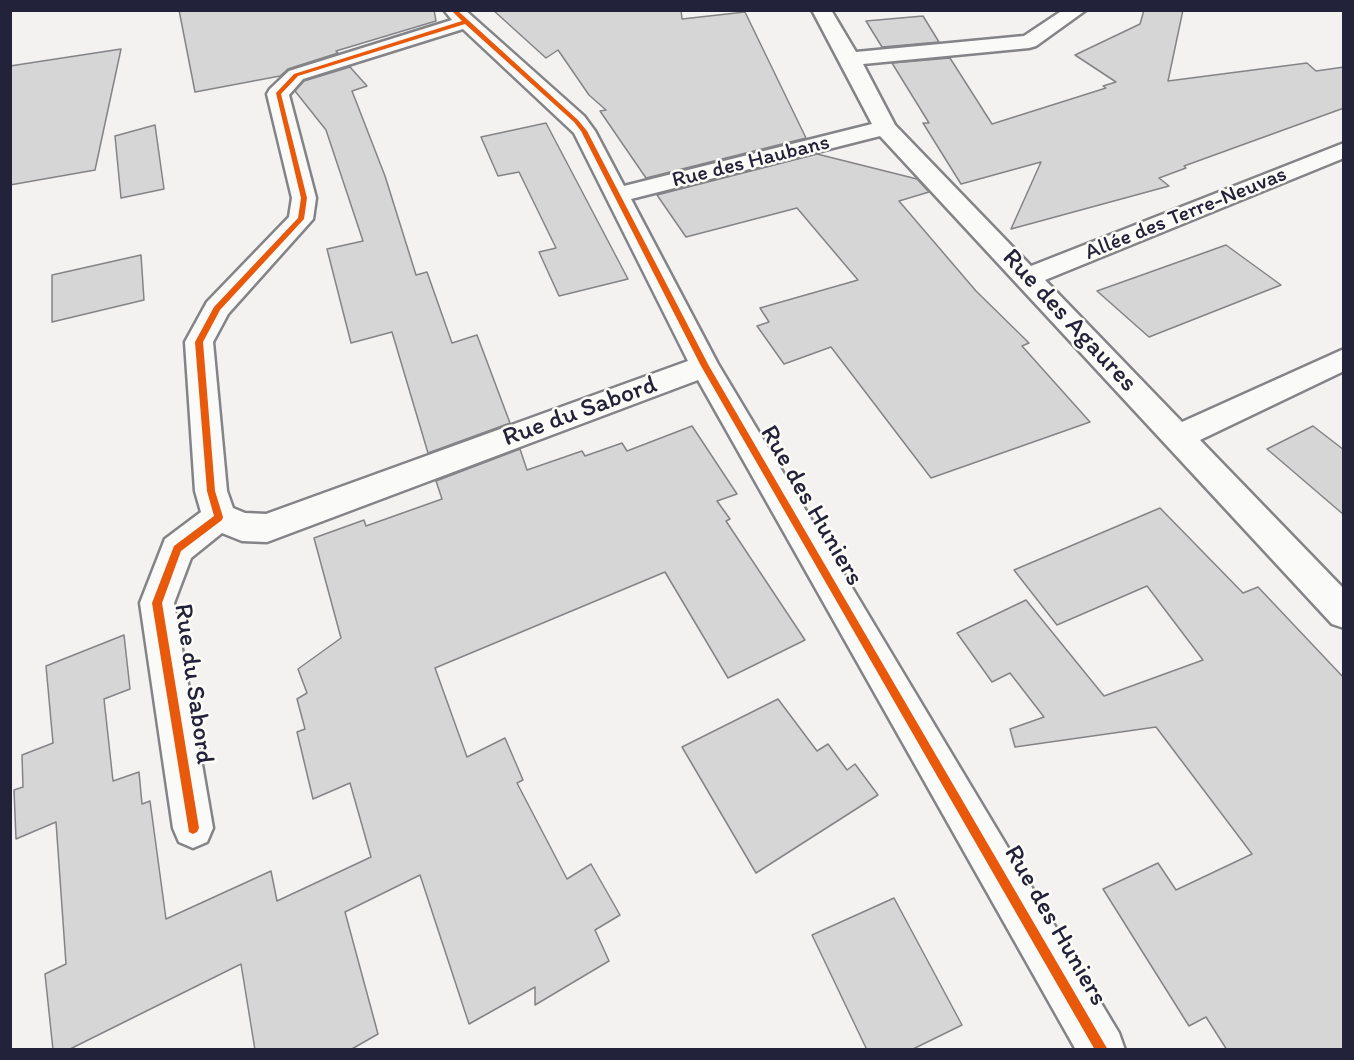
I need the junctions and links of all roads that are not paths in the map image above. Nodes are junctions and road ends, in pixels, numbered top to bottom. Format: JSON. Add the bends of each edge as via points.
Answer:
{"nodes":[{"id":1,"x":821,"y":10,"type":"edge"},
{"id":2,"x":1077,"y":10,"type":"edge"},
{"id":3,"x":459,"y":16,"type":"edge"},
{"id":4,"x":850,"y":60,"type":"junction"},
{"id":5,"x":885,"y":128,"type":"junction"},
{"id":6,"x":1344,"y":150,"type":"edge"},
{"id":7,"x":616,"y":195,"type":"junction"},
{"id":8,"x":1028,"y":277,"type":"junction"},
{"id":9,"x":1344,"y":359,"type":"edge"},
{"id":10,"x":705,"y":366,"type":"junction"},
{"id":11,"x":1179,"y":436,"type":"junction"},
{"id":12,"x":219,"y":517,"type":"junction"},
{"id":13,"x":1344,"y":614,"type":"edge"},
{"id":14,"x":193,"y":828,"type":"dead end"},
{"id":15,"x":1102,"y":1050,"type":"edge"}],
"edges":[{"from":1,"to":4,"type":"street","name":"Rue des Agaures"},
{"from":2,"to":4,"type":"street","via":[[1029,42]]},
{"from":3,"to":7,"type":"street","name":"Rue des Huniers","via":[[576,121]]},
{"from":3,"to":12,"type":"street","via":[[296,75],[278,94],[304,198],[301,219],[217,309],[199,342],[211,491]]},
{"from":4,"to":5,"type":"street","name":"Rue des Agaures"},
{"from":5,"to":7,"type":"street","name":"Rue des Haubans"},
{"from":5,"to":8,"type":"street","name":"Rue des Agaures"},
{"from":6,"to":8,"type":"street","name":"Allée des Terre-Neuvas"},
{"from":7,"to":10,"type":"street","name":"Rue des Huniers"},
{"from":8,"to":11,"type":"street","name":"Rue des Agaures"},
{"from":9,"to":11,"type":"street"},
{"from":10,"to":12,"type":"street","name":"Rue du Sabord","via":[[267,528],[242,528]]},
{"from":10,"to":15,"type":"street","name":"Rue des Huniers"},
{"from":11,"to":13,"type":"street","name":"Rue des Agaures"},
{"from":12,"to":14,"type":"street","name":"Rue du Sabord","via":[[177,549],[156,603]]}]}
